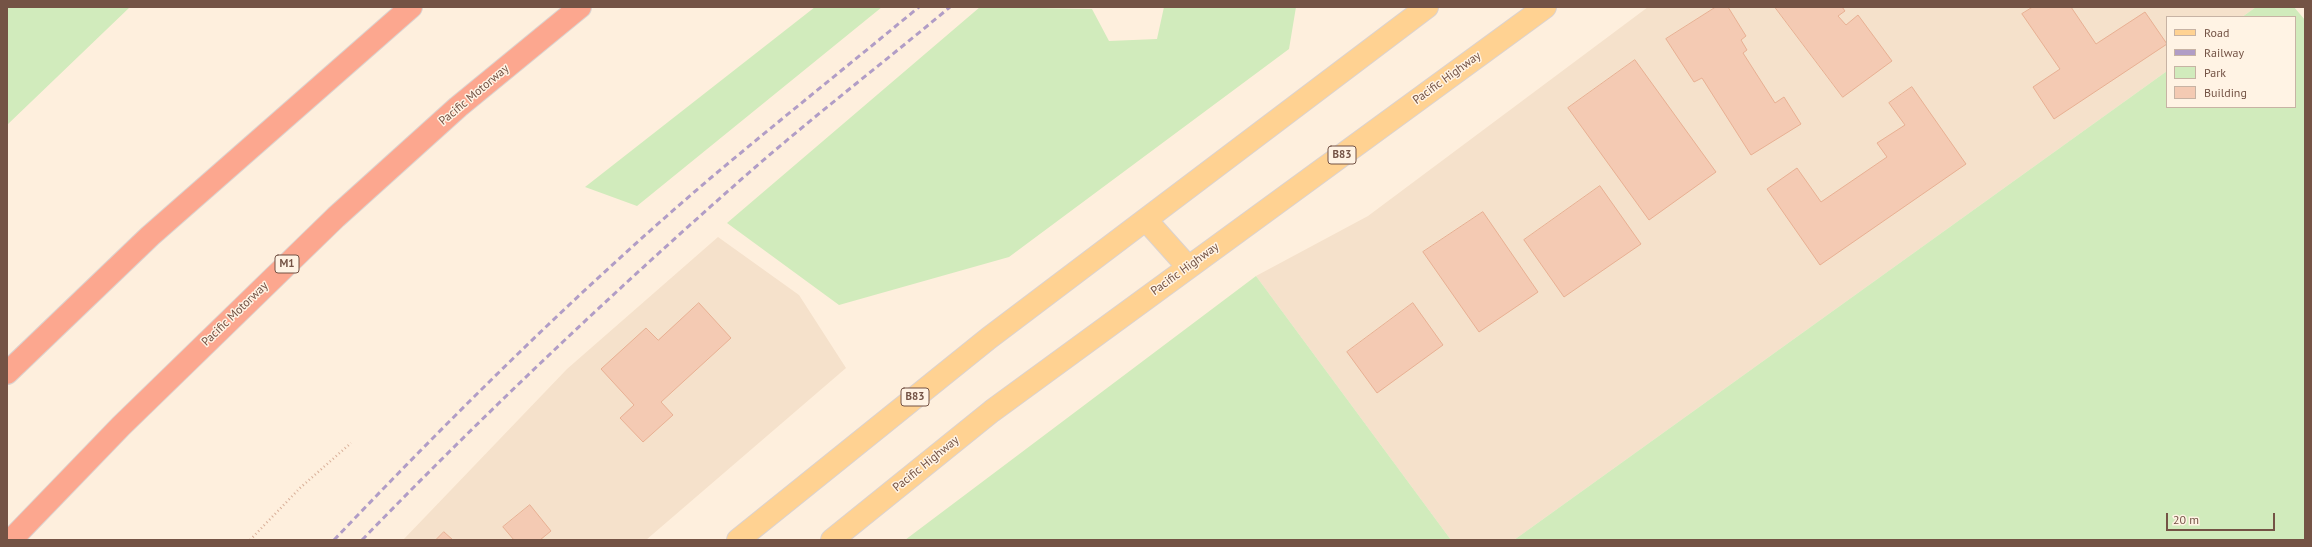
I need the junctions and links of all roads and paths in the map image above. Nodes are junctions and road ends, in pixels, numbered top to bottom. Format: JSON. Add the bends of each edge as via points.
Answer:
{"nodes":[{"id":1,"x":411,"y":7,"type":"edge"},
{"id":2,"x":580,"y":7,"type":"edge"},
{"id":3,"x":1427,"y":7,"type":"edge"},
{"id":4,"x":1545,"y":7,"type":"edge"},
{"id":5,"x":1146,"y":220,"type":"junction"},
{"id":6,"x":1188,"y":267,"type":"junction"},
{"id":7,"x":7,"y":373,"type":"edge"},
{"id":8,"x":351,"y":443,"type":"dead end"},
{"id":9,"x":11,"y":540,"type":"edge"},
{"id":10,"x":250,"y":540,"type":"edge"},
{"id":11,"x":738,"y":540,"type":"edge"},
{"id":12,"x":832,"y":540,"type":"edge"}],
"edges":[{"from":1,"to":7,"type":"highway","via":[[150,236]]},
{"from":2,"to":9,"type":"highway","name":"Pacific Motorway","number":"M1","via":[[458,107],[336,217],[126,421]]},
{"from":3,"to":5,"type":"main road","number":"B83"},
{"from":4,"to":6,"type":"main road","name":"Pacific Highway","number":"B83"},
{"from":5,"to":6,"type":"main road"},
{"from":5,"to":11,"type":"main road","number":"B83","via":[[989,338]]},
{"from":6,"to":12,"type":"main road","name":"Pacific Highway","number":"B83","via":[[992,411]]},
{"from":8,"to":10,"type":"path","via":[[300,488]]}]}
